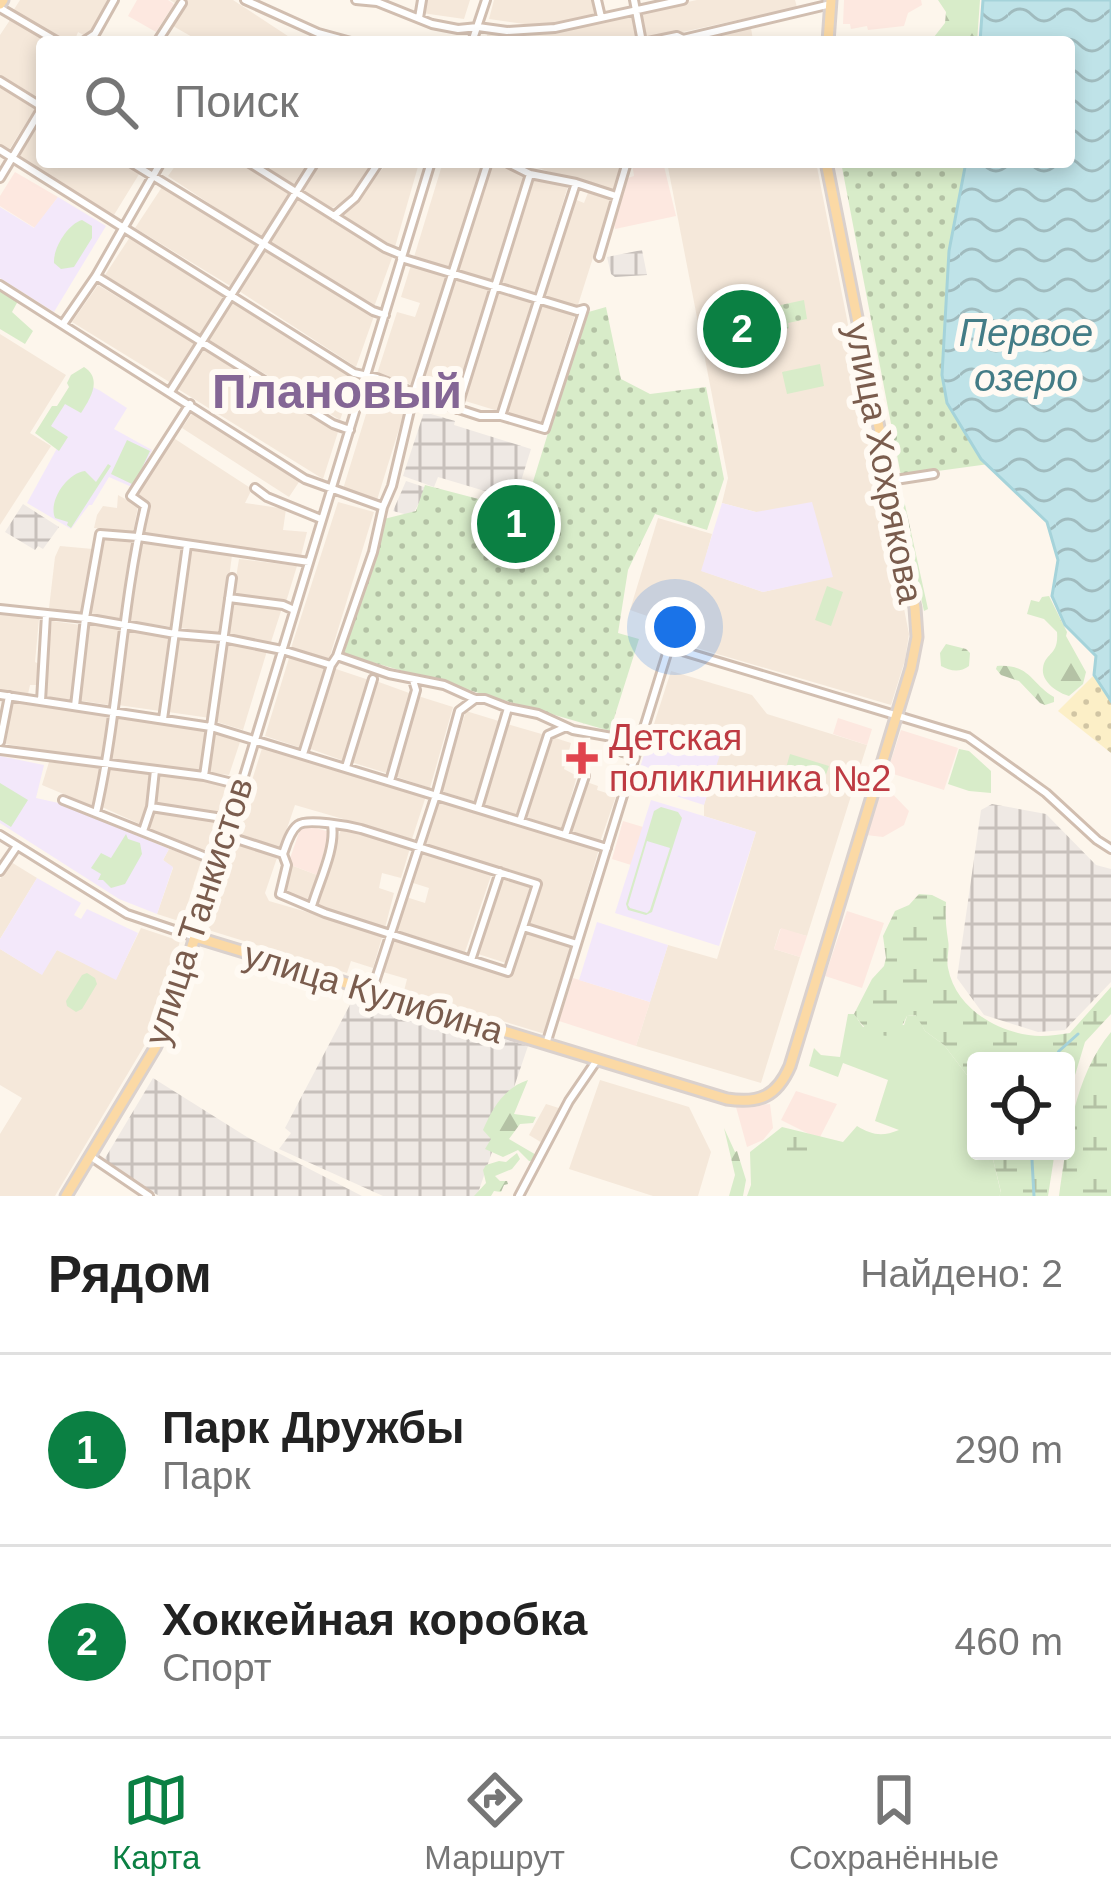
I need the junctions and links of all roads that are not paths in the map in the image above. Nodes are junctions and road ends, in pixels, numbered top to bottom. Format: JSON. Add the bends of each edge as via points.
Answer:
{"nodes":[{"id":1,"x":114,"y":0,"type":"edge"},
{"id":2,"x":356,"y":0,"type":"edge"},
{"id":3,"x":422,"y":0,"type":"edge"},
{"id":4,"x":486,"y":0,"type":"edge"},
{"id":5,"x":597,"y":0,"type":"edge"},
{"id":6,"x":634,"y":0,"type":"edge"},
{"id":7,"x":683,"y":0,"type":"edge"},
{"id":8,"x":248,"y":1,"type":"edge"},
{"id":9,"x":831,"y":2,"type":"edge"},
{"id":10,"x":182,"y":3,"type":"edge"},
{"id":11,"x":1,"y":4,"type":"edge"},
{"id":12,"x":636,"y":10,"type":"junction"},
{"id":13,"x":602,"y":17,"type":"junction"},
{"id":14,"x":419,"y":18,"type":"junction"},
{"id":15,"x":478,"y":27,"type":"junction"},
{"id":16,"x":49,"y":36,"type":"edge"},
{"id":17,"x":92,"y":36,"type":"edge"},
{"id":18,"x":162,"y":36,"type":"edge"},
{"id":19,"x":329,"y":36,"type":"edge"},
{"id":20,"x":474,"y":36,"type":"edge"},
{"id":21,"x":643,"y":36,"type":"edge"},
{"id":22,"x":695,"y":36,"type":"edge"},
{"id":23,"x":828,"y":36,"type":"edge"},
{"id":24,"x":0,"y":81,"type":"edge"},
{"id":25,"x":36,"y":104,"type":"edge"},
{"id":26,"x":36,"y":118,"type":"edge"},
{"id":27,"x":0,"y":150,"type":"edge"},
{"id":28,"x":12,"y":158,"type":"junction"},
{"id":29,"x":139,"y":168,"type":"edge"},
{"id":30,"x":157,"y":168,"type":"edge"},
{"id":31,"x":258,"y":168,"type":"edge"},
{"id":32,"x":311,"y":168,"type":"edge"},
{"id":33,"x":375,"y":168,"type":"edge"},
{"id":34,"x":429,"y":168,"type":"edge"},
{"id":35,"x":486,"y":168,"type":"edge"},
{"id":36,"x":518,"y":168,"type":"edge"},
{"id":37,"x":625,"y":168,"type":"edge"},
{"id":38,"x":827,"y":168,"type":"edge"},
{"id":39,"x":530,"y":174,"type":"junction"},
{"id":40,"x":152,"y":176,"type":"junction"},
{"id":41,"x":0,"y":178,"type":"edge"},
{"id":42,"x":576,"y":183,"type":"junction"},
{"id":43,"x":296,"y":192,"type":"junction"},
{"id":44,"x":616,"y":196,"type":"junction"},
{"id":45,"x":334,"y":216,"type":"junction"},
{"id":46,"x":123,"y":230,"type":"junction"},
{"id":47,"x":264,"y":245,"type":"junction"},
{"id":48,"x":402,"y":256,"type":"junction"},
{"id":49,"x":599,"y":257,"type":"dead end"},
{"id":50,"x":453,"y":274,"type":"junction"},
{"id":51,"x":96,"y":276,"type":"junction"},
{"id":52,"x":0,"y":285,"type":"edge"},
{"id":53,"x":495,"y":286,"type":"junction"},
{"id":54,"x":232,"y":295,"type":"junction"},
{"id":55,"x":539,"y":299,"type":"junction"},
{"id":56,"x":385,"y":315,"type":"junction"},
{"id":57,"x":63,"y":324,"type":"junction"},
{"id":58,"x":202,"y":344,"type":"junction"},
{"id":59,"x":366,"y":376,"type":"junction"},
{"id":60,"x":170,"y":392,"type":"junction"},
{"id":61,"x":413,"y":396,"type":"junction"},
{"id":62,"x":190,"y":404,"type":"junction"},
{"id":63,"x":457,"y":410,"type":"junction"},
{"id":64,"x":501,"y":416,"type":"junction"},
{"id":65,"x":350,"y":430,"type":"junction"},
{"id":66,"x":934,"y":475,"type":"dead end"},
{"id":67,"x":889,"y":481,"type":"junction"},
{"id":68,"x":255,"y":488,"type":"dead end"},
{"id":69,"x":331,"y":490,"type":"junction"},
{"id":70,"x":383,"y":507,"type":"junction"},
{"id":71,"x":322,"y":520,"type":"junction"},
{"id":72,"x":138,"y":537,"type":"junction"},
{"id":73,"x":187,"y":545,"type":"junction"},
{"id":74,"x":309,"y":562,"type":"junction"},
{"id":75,"x":232,"y":578,"type":"dead end"},
{"id":76,"x":229,"y":598,"type":"junction"},
{"id":77,"x":0,"y":609,"type":"edge"},
{"id":78,"x":294,"y":610,"type":"junction"},
{"id":79,"x":46,"y":615,"type":"junction"},
{"id":80,"x":85,"y":618,"type":"junction"},
{"id":81,"x":125,"y":623,"type":"junction"},
{"id":82,"x":176,"y":634,"type":"junction"},
{"id":83,"x":223,"y":638,"type":"junction"},
{"id":84,"x":282,"y":650,"type":"junction"},
{"id":85,"x":337,"y":656,"type":"junction"},
{"id":86,"x":361,"y":663,"type":"junction"},
{"id":87,"x":331,"y":665,"type":"junction"},
{"id":88,"x":382,"y":672,"type":"junction"},
{"id":89,"x":373,"y":679,"type":"junction"},
{"id":90,"x":413,"y":679,"type":"junction"},
{"id":91,"x":4,"y":695,"type":"edge"},
{"id":92,"x":476,"y":699,"type":"junction"},
{"id":93,"x":41,"y":701,"type":"junction"},
{"id":94,"x":75,"y":706,"type":"junction"},
{"id":95,"x":508,"y":708,"type":"junction"},
{"id":96,"x":112,"y":711,"type":"junction"},
{"id":97,"x":896,"y":715,"type":"junction"},
{"id":98,"x":163,"y":718,"type":"junction"},
{"id":99,"x":212,"y":727,"type":"junction"},
{"id":100,"x":566,"y":728,"type":"junction"},
{"id":101,"x":254,"y":740,"type":"junction"},
{"id":102,"x":0,"y":746,"type":"edge"},
{"id":103,"x":303,"y":754,"type":"junction"},
{"id":104,"x":637,"y":756,"type":"junction"},
{"id":105,"x":107,"y":766,"type":"junction"},
{"id":106,"x":346,"y":766,"type":"junction"},
{"id":107,"x":155,"y":770,"type":"junction"},
{"id":108,"x":205,"y":776,"type":"junction"},
{"id":109,"x":585,"y":776,"type":"dead end"},
{"id":110,"x":391,"y":781,"type":"junction"},
{"id":111,"x":240,"y":786,"type":"junction"},
{"id":112,"x":436,"y":795,"type":"junction"},
{"id":113,"x":63,"y":800,"type":"dead end"},
{"id":114,"x":152,"y":807,"type":"junction"},
{"id":115,"x":478,"y":808,"type":"junction"},
{"id":116,"x":96,"y":813,"type":"junction"},
{"id":117,"x":229,"y":820,"type":"junction"},
{"id":118,"x":520,"y":821,"type":"junction"},
{"id":119,"x":332,"y":825,"type":"junction"},
{"id":120,"x":143,"y":832,"type":"junction"},
{"id":121,"x":0,"y":835,"type":"edge"},
{"id":122,"x":565,"y":835,"type":"junction"},
{"id":123,"x":224,"y":836,"type":"junction"},
{"id":124,"x":17,"y":846,"type":"junction"},
{"id":125,"x":418,"y":848,"type":"junction"},
{"id":126,"x":608,"y":848,"type":"junction"},
{"id":127,"x":1111,"y":849,"type":"edge"},
{"id":128,"x":283,"y":854,"type":"junction"},
{"id":129,"x":216,"y":861,"type":"junction"},
{"id":130,"x":0,"y":872,"type":"edge"},
{"id":131,"x":500,"y":872,"type":"junction"},
{"id":132,"x":312,"y":906,"type":"junction"},
{"id":133,"x":524,"y":927,"type":"junction"},
{"id":134,"x":392,"y":934,"type":"junction"},
{"id":135,"x":195,"y":937,"type":"junction"},
{"id":136,"x":578,"y":944,"type":"junction"},
{"id":137,"x":471,"y":960,"type":"junction"},
{"id":138,"x":372,"y":991,"type":"junction"},
{"id":139,"x":546,"y":1044,"type":"junction"},
{"id":140,"x":598,"y":1060,"type":"junction"},
{"id":141,"x":766,"y":1098,"type":"joint"},
{"id":142,"x":90,"y":1156,"type":"junction"},
{"id":143,"x":66,"y":1196,"type":"edge"},
{"id":144,"x":149,"y":1196,"type":"edge"},
{"id":145,"x":518,"y":1196,"type":"edge"}],
"edges":[{"from":1,"to":17,"type":"street"},
{"from":2,"to":14,"type":"street"},
{"from":3,"to":14,"type":"street"},
{"from":4,"to":15,"type":"street"},
{"from":5,"to":13,"type":"street"},
{"from":6,"to":12,"type":"street"},
{"from":7,"to":12,"type":"street"},
{"from":8,"to":19,"type":"street"},
{"from":9,"to":22,"type":"street"},
{"from":9,"to":23,"type":"main road"},
{"from":10,"to":18,"type":"street"},
{"from":11,"to":16,"type":"street"},
{"from":12,"to":13,"type":"street"},
{"from":12,"to":21,"type":"street"},
{"from":13,"to":15,"type":"street","via":[[543,29]]},
{"from":14,"to":15,"type":"street"},
{"from":15,"to":20,"type":"street"},
{"from":24,"to":25,"type":"street"},
{"from":26,"to":28,"type":"street"},
{"from":27,"to":28,"type":"street"},
{"from":28,"to":41,"type":"street"},
{"from":28,"to":46,"type":"street"},
{"from":29,"to":40,"type":"street"},
{"from":30,"to":40,"type":"street"},
{"from":31,"to":43,"type":"street"},
{"from":32,"to":43,"type":"street"},
{"from":33,"to":45,"type":"street"},
{"from":34,"to":48,"type":"street","name":"улица Танкистов"},
{"from":35,"to":50,"type":"street"},
{"from":36,"to":39,"type":"street"},
{"from":37,"to":44,"type":"street"},
{"from":38,"to":67,"type":"main road","name":"улица Хохрякова"},
{"from":39,"to":42,"type":"street"},
{"from":39,"to":53,"type":"street"},
{"from":40,"to":46,"type":"street"},
{"from":40,"to":47,"type":"street"},
{"from":42,"to":44,"type":"street"},
{"from":42,"to":55,"type":"street"},
{"from":43,"to":45,"type":"street"},
{"from":43,"to":47,"type":"street"},
{"from":44,"to":49,"type":"street"},
{"from":45,"to":48,"type":"street"},
{"from":46,"to":51,"type":"street"},
{"from":46,"to":54,"type":"street"},
{"from":47,"to":54,"type":"street"},
{"from":47,"to":56,"type":"street"},
{"from":48,"to":50,"type":"street"},
{"from":48,"to":56,"type":"street","name":"улица Танкистов"},
{"from":50,"to":53,"type":"street"},
{"from":50,"to":61,"type":"street"},
{"from":51,"to":57,"type":"street"},
{"from":51,"to":58,"type":"street"},
{"from":52,"to":57,"type":"street"},
{"from":53,"to":55,"type":"street"},
{"from":53,"to":63,"type":"street"},
{"from":54,"to":58,"type":"street"},
{"from":54,"to":59,"type":"street"},
{"from":55,"to":64,"type":"street"},
{"from":55,"to":64,"type":"street","via":[[584,310],[545,429]]},
{"from":56,"to":59,"type":"street","name":"улица Танкистов"},
{"from":57,"to":60,"type":"street"},
{"from":58,"to":60,"type":"street"},
{"from":58,"to":65,"type":"street"},
{"from":59,"to":61,"type":"street"},
{"from":59,"to":65,"type":"street","name":"улица Танкистов"},
{"from":60,"to":62,"type":"street"},
{"from":61,"to":63,"type":"street"},
{"from":61,"to":70,"type":"street"},
{"from":62,"to":69,"type":"street"},
{"from":62,"to":72,"type":"street","via":[[131,496],[145,506]]},
{"from":63,"to":64,"type":"street"},
{"from":65,"to":69,"type":"street","name":"улица Танкистов"},
{"from":66,"to":67,"type":"street"},
{"from":67,"to":97,"type":"main road","name":"улица Хохрякова","via":[[917,624]]},
{"from":68,"to":71,"type":"street"},
{"from":69,"to":70,"type":"street"},
{"from":69,"to":71,"type":"street","name":"улица Танкистов"},
{"from":70,"to":85,"type":"street"},
{"from":71,"to":74,"type":"street","name":"улица Танкистов"},
{"from":72,"to":73,"type":"street"},
{"from":72,"to":80,"type":"street","via":[[100,534]]},
{"from":72,"to":81,"type":"street"},
{"from":73,"to":74,"type":"street"},
{"from":73,"to":82,"type":"street"},
{"from":74,"to":78,"type":"street","name":"улица Танкистов"},
{"from":75,"to":76,"type":"street"},
{"from":76,"to":78,"type":"street"},
{"from":76,"to":83,"type":"street"},
{"from":77,"to":79,"type":"street"},
{"from":78,"to":84,"type":"street","name":"улица Танкистов"},
{"from":79,"to":80,"type":"street"},
{"from":79,"to":93,"type":"street"},
{"from":80,"to":81,"type":"street"},
{"from":80,"to":94,"type":"street"},
{"from":81,"to":82,"type":"street"},
{"from":81,"to":96,"type":"street"},
{"from":82,"to":83,"type":"street"},
{"from":82,"to":98,"type":"street"},
{"from":83,"to":84,"type":"street"},
{"from":83,"to":99,"type":"street"},
{"from":84,"to":87,"type":"street"},
{"from":84,"to":101,"type":"street","name":"улица Танкистов"},
{"from":85,"to":86,"type":"street"},
{"from":85,"to":87,"type":"street"},
{"from":86,"to":88,"type":"street"},
{"from":86,"to":89,"type":"street"},
{"from":87,"to":103,"type":"street"},
{"from":88,"to":89,"type":"street"},
{"from":88,"to":90,"type":"street"},
{"from":89,"to":106,"type":"street"},
{"from":90,"to":92,"type":"street"},
{"from":90,"to":110,"type":"street"},
{"from":91,"to":93,"type":"street"},
{"from":91,"to":102,"type":"street"},
{"from":92,"to":95,"type":"street"},
{"from":92,"to":112,"type":"street","via":[[459,711]]},
{"from":93,"to":94,"type":"street"},
{"from":94,"to":96,"type":"street"},
{"from":95,"to":100,"type":"street"},
{"from":95,"to":115,"type":"street"},
{"from":96,"to":98,"type":"street"},
{"from":96,"to":105,"type":"street"},
{"from":97,"to":104,"type":"street","via":[[669,647]]},
{"from":97,"to":127,"type":"street","via":[[976,741]]},
{"from":97,"to":141,"type":"main road","name":"улица Хохрякова","via":[[790,1066]]},
{"from":98,"to":99,"type":"street"},
{"from":99,"to":101,"type":"street"},
{"from":99,"to":108,"type":"street"},
{"from":100,"to":104,"type":"street","via":[[612,737]]},
{"from":100,"to":118,"type":"street","via":[[548,735]]},
{"from":101,"to":103,"type":"street"},
{"from":101,"to":111,"type":"street","name":"улица Танкистов"},
{"from":102,"to":105,"type":"street"},
{"from":103,"to":106,"type":"street"},
{"from":104,"to":126,"type":"street"},
{"from":105,"to":107,"type":"street"},
{"from":105,"to":116,"type":"street"},
{"from":106,"to":110,"type":"street"},
{"from":107,"to":108,"type":"street"},
{"from":107,"to":114,"type":"street"},
{"from":108,"to":111,"type":"street"},
{"from":109,"to":122,"type":"street"},
{"from":110,"to":112,"type":"street"},
{"from":111,"to":117,"type":"street","name":"улица Танкистов"},
{"from":112,"to":115,"type":"street"},
{"from":112,"to":125,"type":"street"},
{"from":113,"to":116,"type":"street"},
{"from":114,"to":117,"type":"street"},
{"from":114,"to":120,"type":"street"},
{"from":115,"to":118,"type":"street"},
{"from":116,"to":120,"type":"street"},
{"from":117,"to":123,"type":"street","name":"улица Танкистов"},
{"from":118,"to":122,"type":"street"},
{"from":119,"to":125,"type":"street"},
{"from":119,"to":128,"type":"street","via":[[298,824]]},
{"from":119,"to":132,"type":"street"},
{"from":120,"to":129,"type":"street"},
{"from":121,"to":124,"type":"street","name":"улица Кулибина"},
{"from":122,"to":126,"type":"street"},
{"from":123,"to":128,"type":"street"},
{"from":123,"to":129,"type":"street","name":"улица Танкистов"},
{"from":124,"to":130,"type":"street"},
{"from":124,"to":135,"type":"street","name":"улица Кулибина","via":[[127,914]]},
{"from":125,"to":131,"type":"street"},
{"from":125,"to":134,"type":"street"},
{"from":126,"to":136,"type":"street"},
{"from":128,"to":132,"type":"street","via":[[280,894]]},
{"from":129,"to":135,"type":"street","name":"улица Танкистов"},
{"from":131,"to":133,"type":"street","via":[[537,884]]},
{"from":131,"to":137,"type":"street"},
{"from":132,"to":134,"type":"street"},
{"from":133,"to":136,"type":"street"},
{"from":133,"to":137,"type":"street","via":[[508,972]]},
{"from":134,"to":137,"type":"street"},
{"from":134,"to":138,"type":"street"},
{"from":135,"to":138,"type":"main road","name":"улица Кулибина"},
{"from":135,"to":142,"type":"main road","name":"улица Танкистов","via":[[164,1030]]},
{"from":136,"to":139,"type":"street"},
{"from":138,"to":139,"type":"main road","name":"улица Кулибина"},
{"from":139,"to":140,"type":"main road","name":"улица Кулибина"},
{"from":140,"to":141,"type":"main road","name":"улица Кулибина","via":[[728,1099]]},
{"from":140,"to":145,"type":"street"},
{"from":142,"to":143,"type":"main road","name":"улица Танкистов"},
{"from":142,"to":144,"type":"street"}]}
